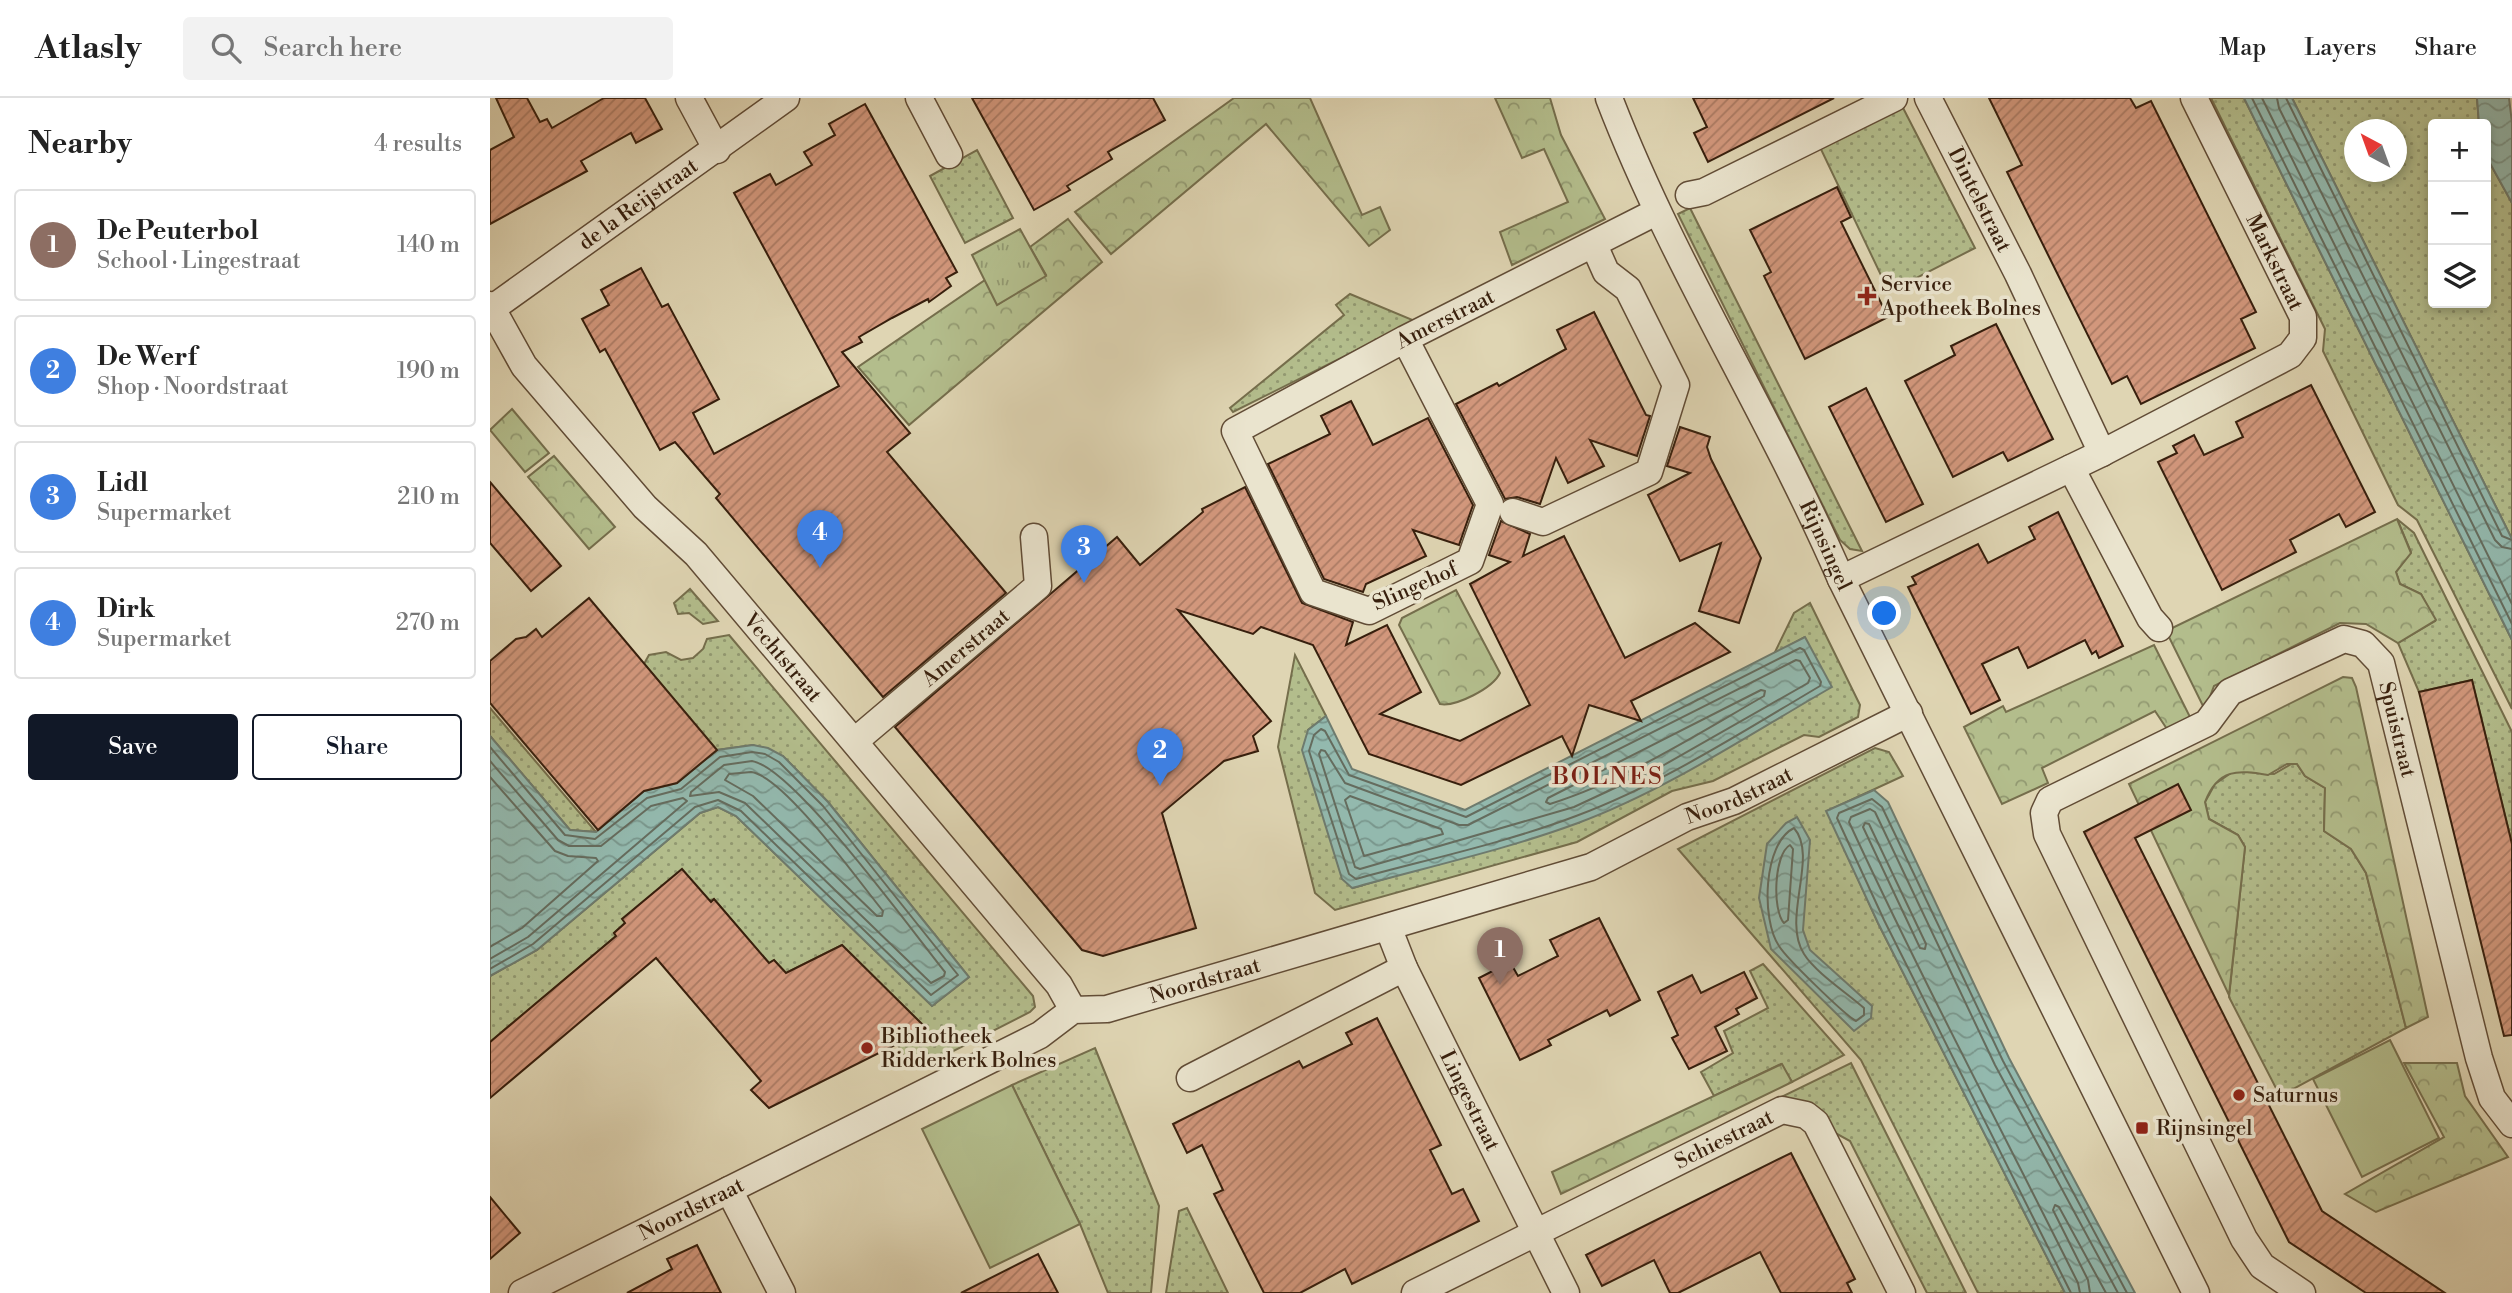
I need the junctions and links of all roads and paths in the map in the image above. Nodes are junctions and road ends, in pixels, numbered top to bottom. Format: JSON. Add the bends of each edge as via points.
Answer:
{"nodes":[{"id":1,"x":688,"y":98,"type":"edge"},
{"id":2,"x":786,"y":98,"type":"edge"},
{"id":3,"x":919,"y":98,"type":"edge"},
{"id":4,"x":1609,"y":98,"type":"edge"},
{"id":5,"x":1894,"y":98,"type":"edge"},
{"id":6,"x":1928,"y":98,"type":"edge"},
{"id":7,"x":2194,"y":98,"type":"edge"},
{"id":8,"x":717,"y":149,"type":"junction"},
{"id":9,"x":949,"y":155,"type":"dead end"},
{"id":10,"x":1689,"y":195,"type":"dead end"},
{"id":11,"x":1656,"y":212,"type":"junction"},
{"id":12,"x":1594,"y":245,"type":"junction"},
{"id":13,"x":491,"y":308,"type":"edge"},
{"id":14,"x":1405,"y":339,"type":"junction"},
{"id":15,"x":1235,"y":431,"type":"joint"},
{"id":16,"x":2102,"y":453,"type":"junction"},
{"id":17,"x":2071,"y":468,"type":"junction"},
{"id":18,"x":1501,"y":508,"type":"junction"},
{"id":19,"x":1034,"y":537,"type":"dead end"},
{"id":20,"x":1842,"y":579,"type":"junction"},
{"id":21,"x":2159,"y":628,"type":"dead end"},
{"id":22,"x":1909,"y":713,"type":"junction"},
{"id":23,"x":855,"y":741,"type":"junction"},
{"id":24,"x":1388,"y":927,"type":"junction"},
{"id":25,"x":1404,"y":968,"type":"junction"},
{"id":26,"x":1073,"y":1010,"type":"junction"},
{"id":27,"x":1190,"y":1078,"type":"dead end"},
{"id":28,"x":2512,"y":1125,"type":"edge"},
{"id":29,"x":729,"y":1190,"type":"junction"},
{"id":30,"x":1536,"y":1233,"type":"junction"},
{"id":31,"x":522,"y":1293,"type":"edge"},
{"id":32,"x":782,"y":1293,"type":"edge"},
{"id":33,"x":1415,"y":1293,"type":"edge"},
{"id":34,"x":1566,"y":1293,"type":"edge"},
{"id":35,"x":1902,"y":1293,"type":"edge"},
{"id":36,"x":2196,"y":1293,"type":"edge"},
{"id":37,"x":2302,"y":1293,"type":"edge"}],
"edges":[{"from":1,"to":8,"type":"street"},
{"from":2,"to":8,"type":"street","name":"de la Reijstraat"},
{"from":3,"to":9,"type":"street"},
{"from":4,"to":11,"type":"street","name":"Rijnsingel"},
{"from":5,"to":10,"type":"street","via":[[1704,192]]},
{"from":6,"to":16,"type":"street","name":"Dintelstraat"},
{"from":7,"to":16,"type":"street","name":"Markstraat","via":[[2303,317],[2303,338],[2290,355]]},
{"from":8,"to":13,"type":"street","name":"de la Reijstraat"},
{"from":11,"to":12,"type":"street","name":"Amerstraat"},
{"from":11,"to":20,"type":"street","name":"Rijnsingel","via":[[1809,503]]},
{"from":12,"to":14,"type":"street","name":"Amerstraat"},
{"from":12,"to":18,"type":"street","via":[[1606,272],[1628,289],[1676,385],[1649,472],[1543,522]]},
{"from":13,"to":23,"type":"street","name":"Vechtstraat","via":[[524,366],[645,507],[696,554]]},
{"from":14,"to":15,"type":"street","name":"Amerstraat"},
{"from":14,"to":18,"type":"street"},
{"from":15,"to":18,"type":"street","name":"Slingehof","via":[[1313,592],[1369,611],[1470,561]]},
{"from":16,"to":17,"type":"street","name":"Markstraat"},
{"from":17,"to":20,"type":"street","name":"Markstraat"},
{"from":17,"to":21,"type":"street"},
{"from":19,"to":23,"type":"street","name":"Amerstraat","via":[[1038,586]]},
{"from":20,"to":22,"type":"street","name":"Rijnsingel"},
{"from":22,"to":24,"type":"street","name":"Noordstraat","via":[[1591,867]]},
{"from":22,"to":36,"type":"street","name":"Rijnsingel"},
{"from":23,"to":26,"type":"street","name":"Vechtstraat","via":[[1059,985]]},
{"from":24,"to":25,"type":"street","name":"Lingestraat"},
{"from":24,"to":26,"type":"street","name":"Noordstraat","via":[[1107,1009]]},
{"from":25,"to":27,"type":"street"},
{"from":25,"to":30,"type":"street","name":"Lingestraat"},
{"from":26,"to":29,"type":"street","name":"Noordstraat","via":[[1040,1035]]},
{"from":28,"to":37,"type":"street","name":"Spuistraat","via":[[2492,1098],[2479,1058],[2381,663],[2363,644],[2344,639],[2230,692],[2207,723],[2050,800],[2044,813],[2047,834],[2244,1239],[2262,1266]]},
{"from":29,"to":31,"type":"street","name":"Noordstraat"},
{"from":29,"to":32,"type":"street"},
{"from":30,"to":33,"type":"street"},
{"from":30,"to":34,"type":"street","name":"Lingestraat"},
{"from":30,"to":35,"type":"street","name":"Schiestraat","via":[[1782,1110],[1793,1110],[1816,1123]]}]}
